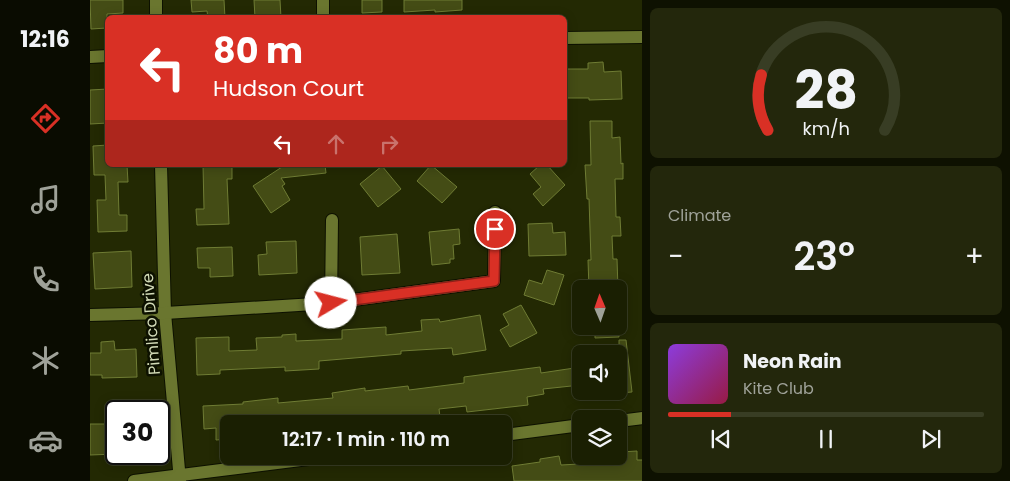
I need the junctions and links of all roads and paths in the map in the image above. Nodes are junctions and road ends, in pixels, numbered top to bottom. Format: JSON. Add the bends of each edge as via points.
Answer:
{"nodes":[{"id":1,"x":156,"y":0,"type":"edge"},
{"id":2,"x":323,"y":0,"type":"edge"},
{"id":3,"x":156,"y":15,"type":"edge"},
{"id":4,"x":323,"y":15,"type":"edge"},
{"id":5,"x":642,"y":37,"type":"edge"},
{"id":6,"x":567,"y":38,"type":"edge"},
{"id":7,"x":105,"y":56,"type":"edge"},
{"id":8,"x":90,"y":57,"type":"edge"},
{"id":9,"x":161,"y":167,"type":"edge"},
{"id":10,"x":495,"y":212,"type":"dead end"},
{"id":11,"x":332,"y":220,"type":"dead end"},
{"id":12,"x":331,"y":303,"type":"junction"},
{"id":13,"x":165,"y":313,"type":"junction"},
{"id":14,"x":90,"y":315,"type":"edge"},
{"id":15,"x":642,"y":418,"type":"edge"},
{"id":16,"x":627,"y":420,"type":"edge"},
{"id":17,"x":572,"y":426,"type":"edge"},
{"id":18,"x":512,"y":434,"type":"edge"},
{"id":19,"x":270,"y":465,"type":"edge"},
{"id":20,"x":180,"y":478,"type":"edge"},
{"id":21,"x":134,"y":481,"type":"edge"}],
"edges":[{"from":1,"to":3,"type":"street"},
{"from":2,"to":4,"type":"street"},
{"from":5,"to":6,"type":"street"},
{"from":7,"to":8,"type":"street"},
{"from":9,"to":13,"type":"street","name":"Pimlico Drive"},
{"from":10,"to":12,"type":"street","via":[[494,281]]},
{"from":11,"to":12,"type":"street"},
{"from":12,"to":13,"type":"street"},
{"from":13,"to":14,"type":"street"},
{"from":13,"to":20,"type":"street","name":"Pimlico Drive"},
{"from":15,"to":16,"type":"street"},
{"from":17,"to":18,"type":"street"},
{"from":19,"to":20,"type":"street"},
{"from":20,"to":21,"type":"street"}]}
